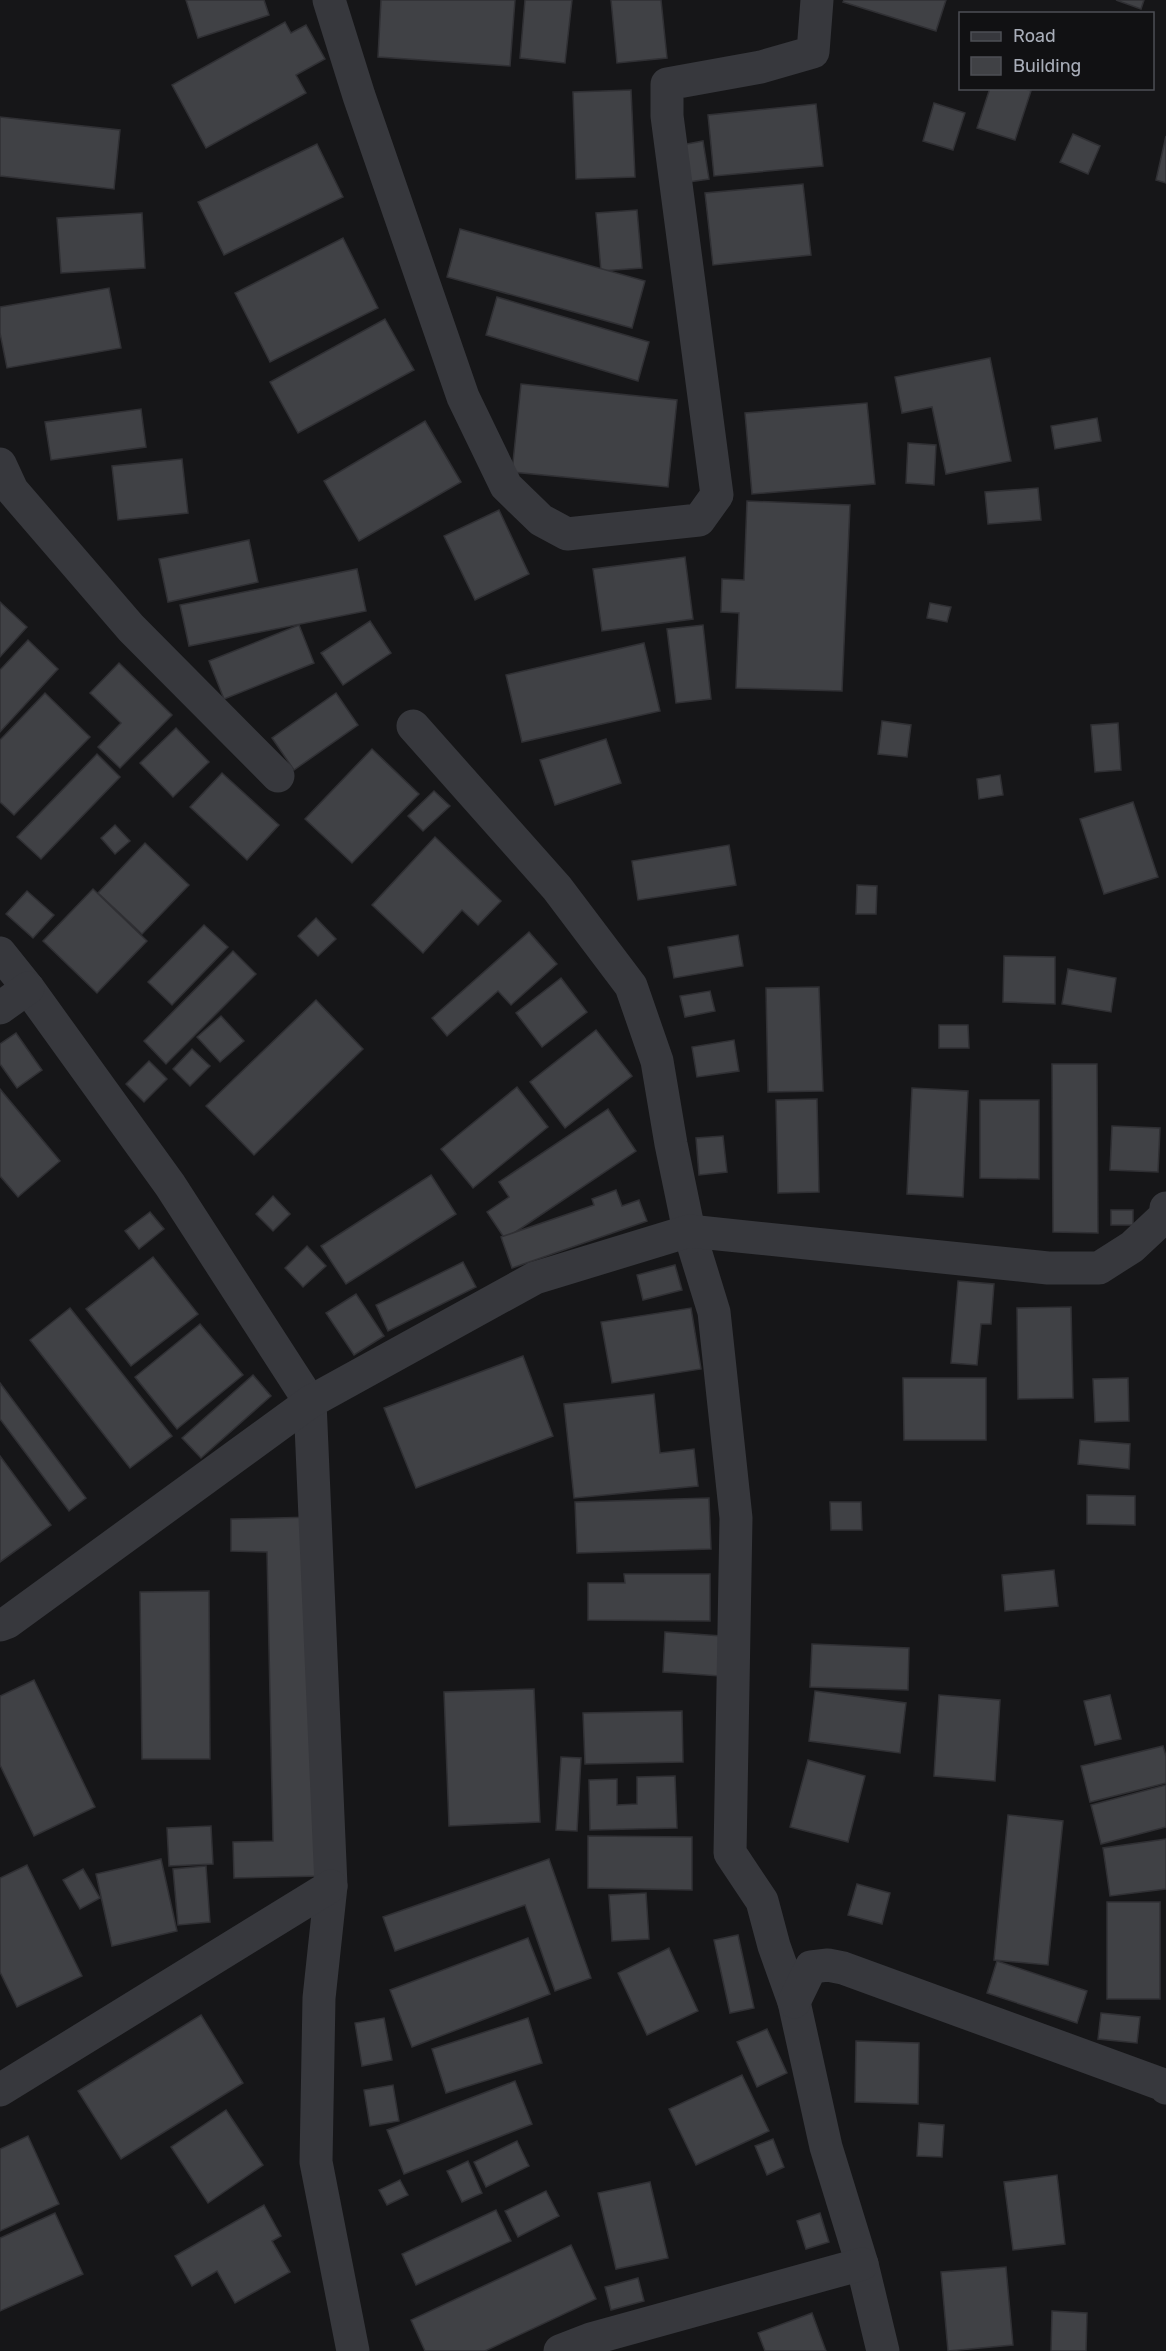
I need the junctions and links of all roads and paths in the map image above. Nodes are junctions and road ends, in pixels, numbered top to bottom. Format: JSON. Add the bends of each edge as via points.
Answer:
{"nodes":[{"id":1,"x":329,"y":0,"type":"edge"},
{"id":2,"x":817,"y":0,"type":"edge"},
{"id":3,"x":0,"y":464,"type":"edge"},
{"id":4,"x":413,"y":726,"type":"dead end"},
{"id":5,"x":278,"y":776,"type":"dead end"},
{"id":6,"x":0,"y":953,"type":"edge"},
{"id":7,"x":28,"y":988,"type":"junction"},
{"id":8,"x":0,"y":1008,"type":"edge"},
{"id":9,"x":1166,"y":1208,"type":"edge"},
{"id":10,"x":689,"y":1231,"type":"junction"},
{"id":11,"x":310,"y":1402,"type":"junction"},
{"id":12,"x":0,"y":1625,"type":"edge"},
{"id":13,"x":331,"y":1886,"type":"junction"},
{"id":14,"x":774,"y":1946,"type":"junction"},
{"id":15,"x":811,"y":1967,"type":"junction"},
{"id":16,"x":794,"y":2002,"type":"junction"},
{"id":17,"x":1166,"y":2088,"type":"edge"},
{"id":18,"x":0,"y":2090,"type":"edge"},
{"id":19,"x":862,"y":2264,"type":"junction"},
{"id":20,"x":353,"y":2351,"type":"edge"},
{"id":21,"x":560,"y":2351,"type":"edge"},
{"id":22,"x":883,"y":2351,"type":"edge"}],
"edges":[{"from":1,"to":2,"type":"street","via":[[463,397],[506,486],[541,520],[567,534],[699,520],[717,495],[667,116],[667,84],[761,68],[813,52]]},
{"from":3,"to":5,"type":"street","via":[[12,490],[131,627]]},
{"from":4,"to":10,"type":"street","via":[[557,888],[631,986],[657,1061]]},
{"from":6,"to":7,"type":"street"},
{"from":7,"to":8,"type":"street"},
{"from":7,"to":11,"type":"street","via":[[170,1185]]},
{"from":9,"to":10,"type":"street","via":[[1165,1216],[1132,1248],[1100,1268],[1048,1268]]},
{"from":10,"to":11,"type":"street","via":[[535,1278]]},
{"from":10,"to":14,"type":"street","via":[[714,1312],[736,1518],[729,1853],[762,1901]]},
{"from":11,"to":12,"type":"street"},
{"from":11,"to":13,"type":"street"},
{"from":13,"to":18,"type":"street"},
{"from":13,"to":20,"type":"street","via":[[319,1998],[316,2162]]},
{"from":14,"to":15,"type":"street"},
{"from":14,"to":16,"type":"street"},
{"from":15,"to":16,"type":"street"},
{"from":15,"to":17,"type":"street","via":[[843,1968]]},
{"from":16,"to":19,"type":"street","via":[[826,2147]]},
{"from":19,"to":21,"type":"street"},
{"from":19,"to":22,"type":"street"}]}
